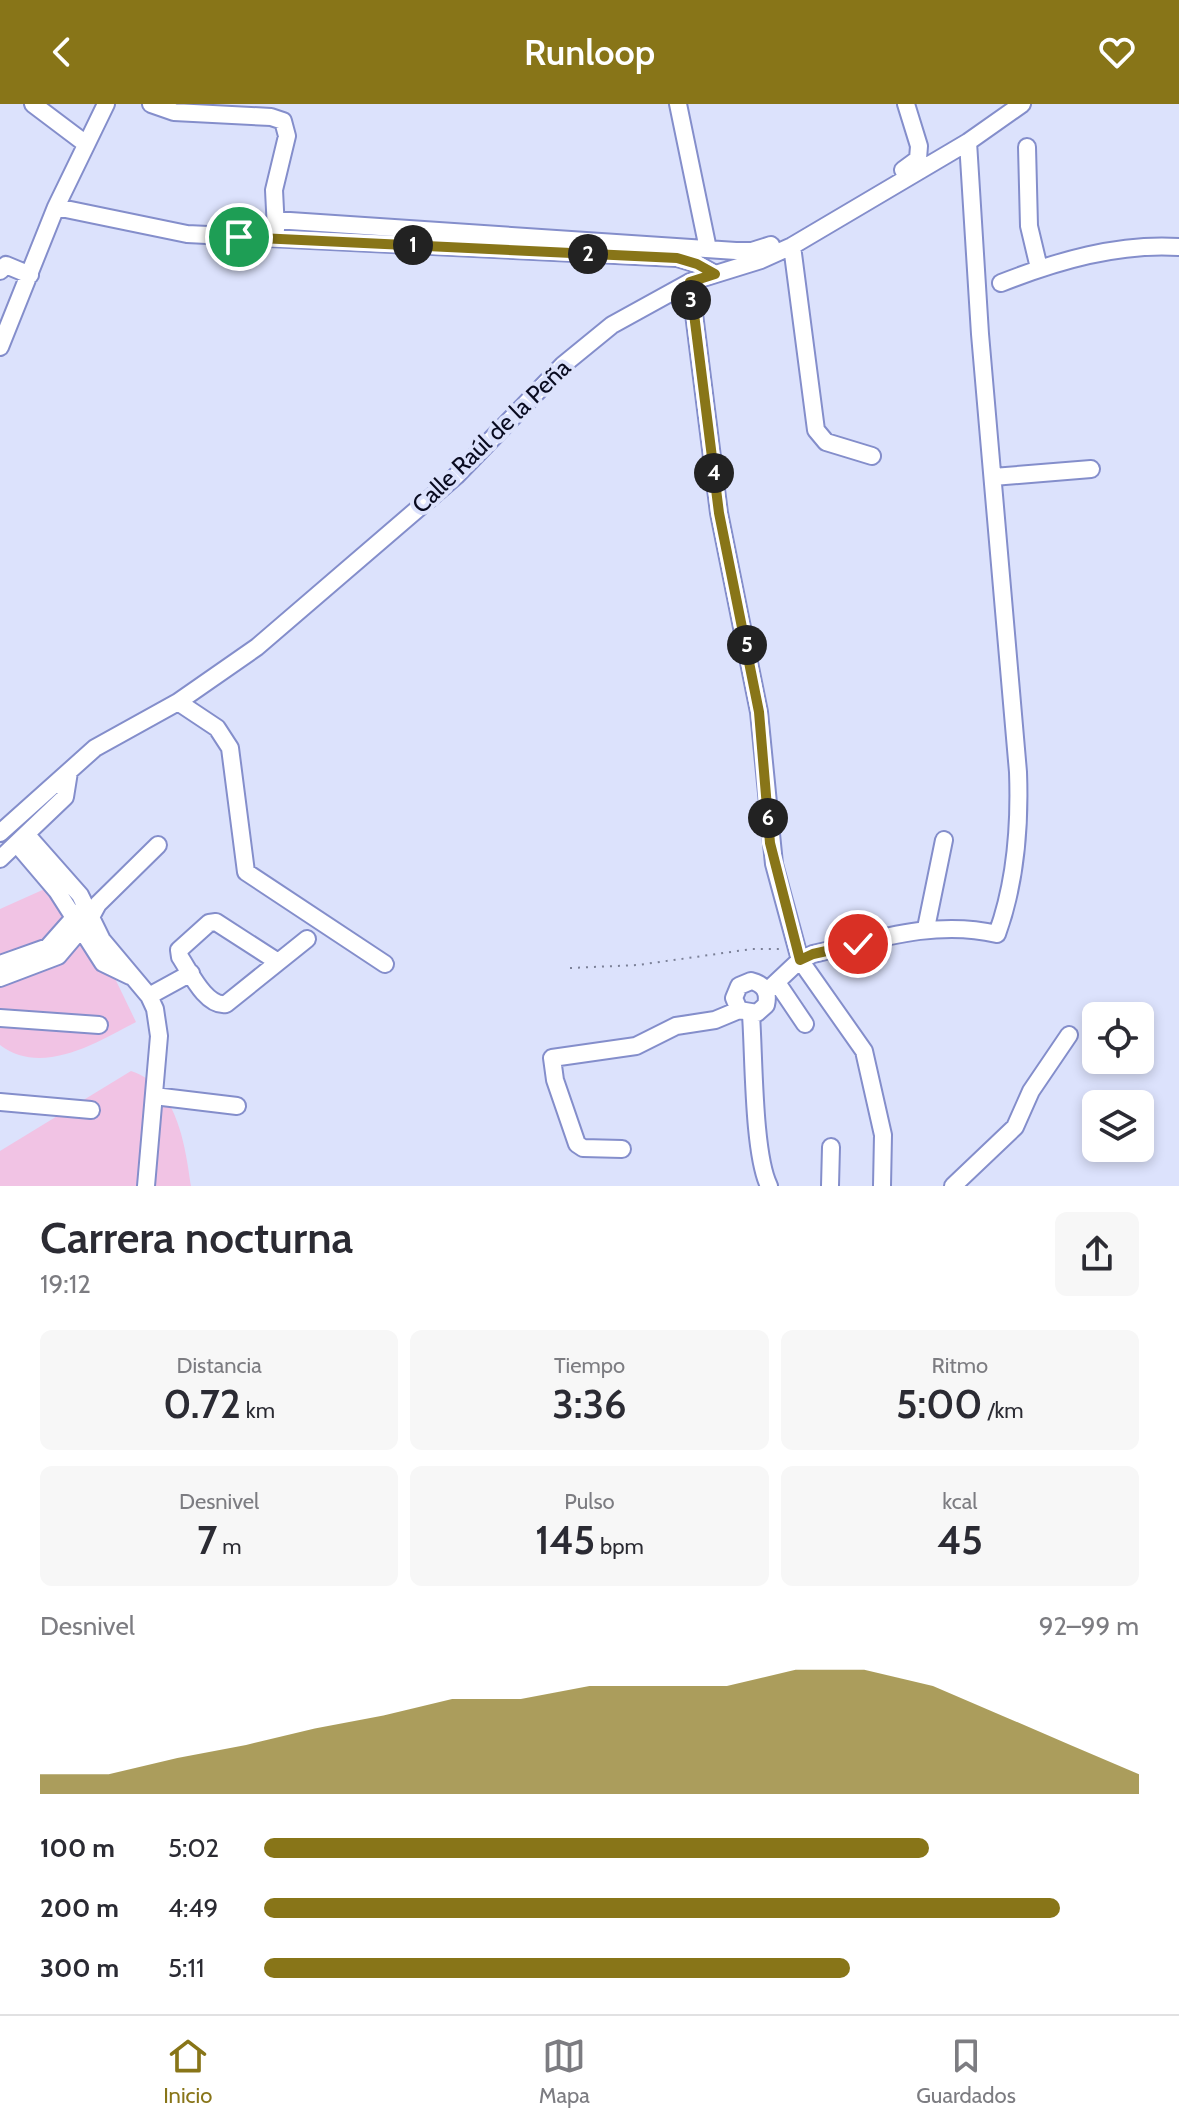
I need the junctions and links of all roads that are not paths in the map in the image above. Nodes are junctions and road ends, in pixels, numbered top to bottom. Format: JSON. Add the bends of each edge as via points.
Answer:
{"nodes":[{"id":1,"x":33,"y":104,"type":"edge"},
{"id":2,"x":106,"y":104,"type":"edge"},
{"id":3,"x":151,"y":104,"type":"edge"},
{"id":4,"x":678,"y":104,"type":"edge"},
{"id":5,"x":906,"y":104,"type":"edge"},
{"id":6,"x":1022,"y":104,"type":"edge"},
{"id":7,"x":968,"y":142,"type":"junction"},
{"id":8,"x":86,"y":144,"type":"junction"},
{"id":9,"x":1027,"y":147,"type":"dead end"},
{"id":10,"x":56,"y":207,"type":"junction"},
{"id":11,"x":275,"y":220,"type":"junction"},
{"id":12,"x":276,"y":239,"type":"junction"},
{"id":13,"x":792,"y":246,"type":"junction"},
{"id":14,"x":1179,"y":247,"type":"edge"},
{"id":15,"x":708,"y":249,"type":"junction"},
{"id":16,"x":1039,"y":268,"type":"junction"},
{"id":17,"x":0,"y":271,"type":"edge"},
{"id":18,"x":715,"y":274,"type":"junction"},
{"id":19,"x":30,"y":275,"type":"junction"},
{"id":20,"x":690,"y":282,"type":"junction"},
{"id":21,"x":1001,"y":283,"type":"dead end"},
{"id":22,"x":0,"y":347,"type":"edge"},
{"id":23,"x":872,"y":456,"type":"dead end"},
{"id":24,"x":1091,"y":469,"type":"dead end"},
{"id":25,"x":993,"y":477,"type":"junction"},
{"id":26,"x":178,"y":702,"type":"junction"},
{"id":27,"x":69,"y":772,"type":"junction"},
{"id":28,"x":0,"y":833,"type":"edge"},
{"id":29,"x":22,"y":840,"type":"junction"},
{"id":30,"x":944,"y":840,"type":"dead end"},
{"id":31,"x":158,"y":845,"type":"dead end"},
{"id":32,"x":0,"y":859,"type":"edge"},
{"id":33,"x":86,"y":914,"type":"junction"},
{"id":34,"x":926,"y":928,"type":"junction"},
{"id":35,"x":307,"y":939,"type":"dead end"},
{"id":36,"x":799,"y":954,"type":"junction"},
{"id":37,"x":278,"y":962,"type":"junction"},
{"id":38,"x":0,"y":964,"type":"edge"},
{"id":39,"x":385,"y":964,"type":"dead end"},
{"id":40,"x":191,"y":973,"type":"junction"},
{"id":41,"x":0,"y":978,"type":"edge"},
{"id":42,"x":772,"y":988,"type":"junction"},
{"id":43,"x":149,"y":996,"type":"junction"},
{"id":44,"x":745,"y":1012,"type":"junction"},
{"id":45,"x":0,"y":1018,"type":"edge"},
{"id":46,"x":805,"y":1024,"type":"dead end"},
{"id":47,"x":99,"y":1025,"type":"dead end"},
{"id":48,"x":1069,"y":1035,"type":"dead end"},
{"id":49,"x":154,"y":1096,"type":"junction"},
{"id":50,"x":0,"y":1102,"type":"edge"},
{"id":51,"x":237,"y":1106,"type":"dead end"},
{"id":52,"x":91,"y":1110,"type":"dead end"},
{"id":53,"x":831,"y":1147,"type":"dead end"},
{"id":54,"x":622,"y":1149,"type":"dead end"},
{"id":55,"x":146,"y":1186,"type":"edge"},
{"id":56,"x":769,"y":1186,"type":"edge"},
{"id":57,"x":830,"y":1186,"type":"edge"},
{"id":58,"x":882,"y":1186,"type":"edge"},
{"id":59,"x":953,"y":1186,"type":"edge"}],
"edges":[{"from":1,"to":8,"type":"street"},
{"from":2,"to":8,"type":"street"},
{"from":3,"to":11,"type":"street","via":[[174,112],[283,121],[287,136],[275,178]]},
{"from":4,"to":15,"type":"street"},
{"from":5,"to":15,"type":"street","via":[[919,146],[914,164],[764,248]]},
{"from":6,"to":7,"type":"street","name":"Calle Raúl de la Peña"},
{"from":7,"to":13,"type":"street","name":"Calle Raúl de la Peña"},
{"from":7,"to":25,"type":"street"},
{"from":8,"to":10,"type":"street"},
{"from":9,"to":16,"type":"street","via":[[1029,226]]},
{"from":10,"to":12,"type":"street","via":[[187,234]]},
{"from":10,"to":19,"type":"street"},
{"from":11,"to":12,"type":"street"},
{"from":11,"to":15,"type":"street"},
{"from":12,"to":18,"type":"street","via":[[677,258]]},
{"from":13,"to":18,"type":"street","name":"Calle Raúl de la Peña"},
{"from":13,"to":23,"type":"street","via":[[816,430],[826,442]]},
{"from":14,"to":16,"type":"street","via":[[1086,255]]},
{"from":16,"to":21,"type":"street"},
{"from":17,"to":19,"type":"street","via":[[6,265]]},
{"from":18,"to":20,"type":"street","name":"Calle Raúl de la Peña"},
{"from":19,"to":22,"type":"street"},
{"from":20,"to":26,"type":"street","name":"Calle Raúl de la Peña","via":[[583,346],[456,476],[257,647]]},
{"from":20,"to":36,"type":"street","via":[[719,513],[759,712],[770,843]]},
{"from":24,"to":25,"type":"street"},
{"from":25,"to":34,"type":"street","via":[[1018,772],[1016,853],[997,934]]},
{"from":26,"to":27,"type":"street","name":"Calle Raúl de la Peña","via":[[112,737]]},
{"from":26,"to":39,"type":"street","via":[[217,728],[230,748],[246,872]]},
{"from":27,"to":28,"type":"street","name":"Calle Raúl de la Peña"},
{"from":27,"to":29,"type":"street","via":[[65,797]]},
{"from":29,"to":32,"type":"street"},
{"from":29,"to":33,"type":"street"},
{"from":30,"to":34,"type":"street"},
{"from":31,"to":33,"type":"street"},
{"from":33,"to":38,"type":"street","via":[[48,947]]},
{"from":33,"to":41,"type":"street","via":[[58,956]]},
{"from":33,"to":43,"type":"street"},
{"from":34,"to":36,"type":"street"},
{"from":35,"to":37,"type":"street"},
{"from":36,"to":42,"type":"street"},
{"from":36,"to":58,"type":"street","via":[[864,1051],[883,1135]]},
{"from":37,"to":40,"type":"street","via":[[221,1005],[212,1002]]},
{"from":37,"to":40,"type":"street","via":[[213,922],[181,946],[180,957]]},
{"from":40,"to":43,"type":"street"},
{"from":42,"to":44,"type":"street","via":[[762,1010]]},
{"from":42,"to":44,"type":"street","via":[[745,982],[734,998]]},
{"from":42,"to":46,"type":"street"},
{"from":43,"to":49,"type":"street","via":[[158,1022]]},
{"from":44,"to":54,"type":"street","via":[[676,1026],[636,1046],[552,1058],[577,1144]]},
{"from":44,"to":56,"type":"street"},
{"from":45,"to":47,"type":"street"},
{"from":48,"to":59,"type":"street","via":[[1031,1091],[1015,1127]]},
{"from":49,"to":51,"type":"street"},
{"from":49,"to":55,"type":"street"},
{"from":50,"to":52,"type":"street"},
{"from":53,"to":57,"type":"street"}]}
